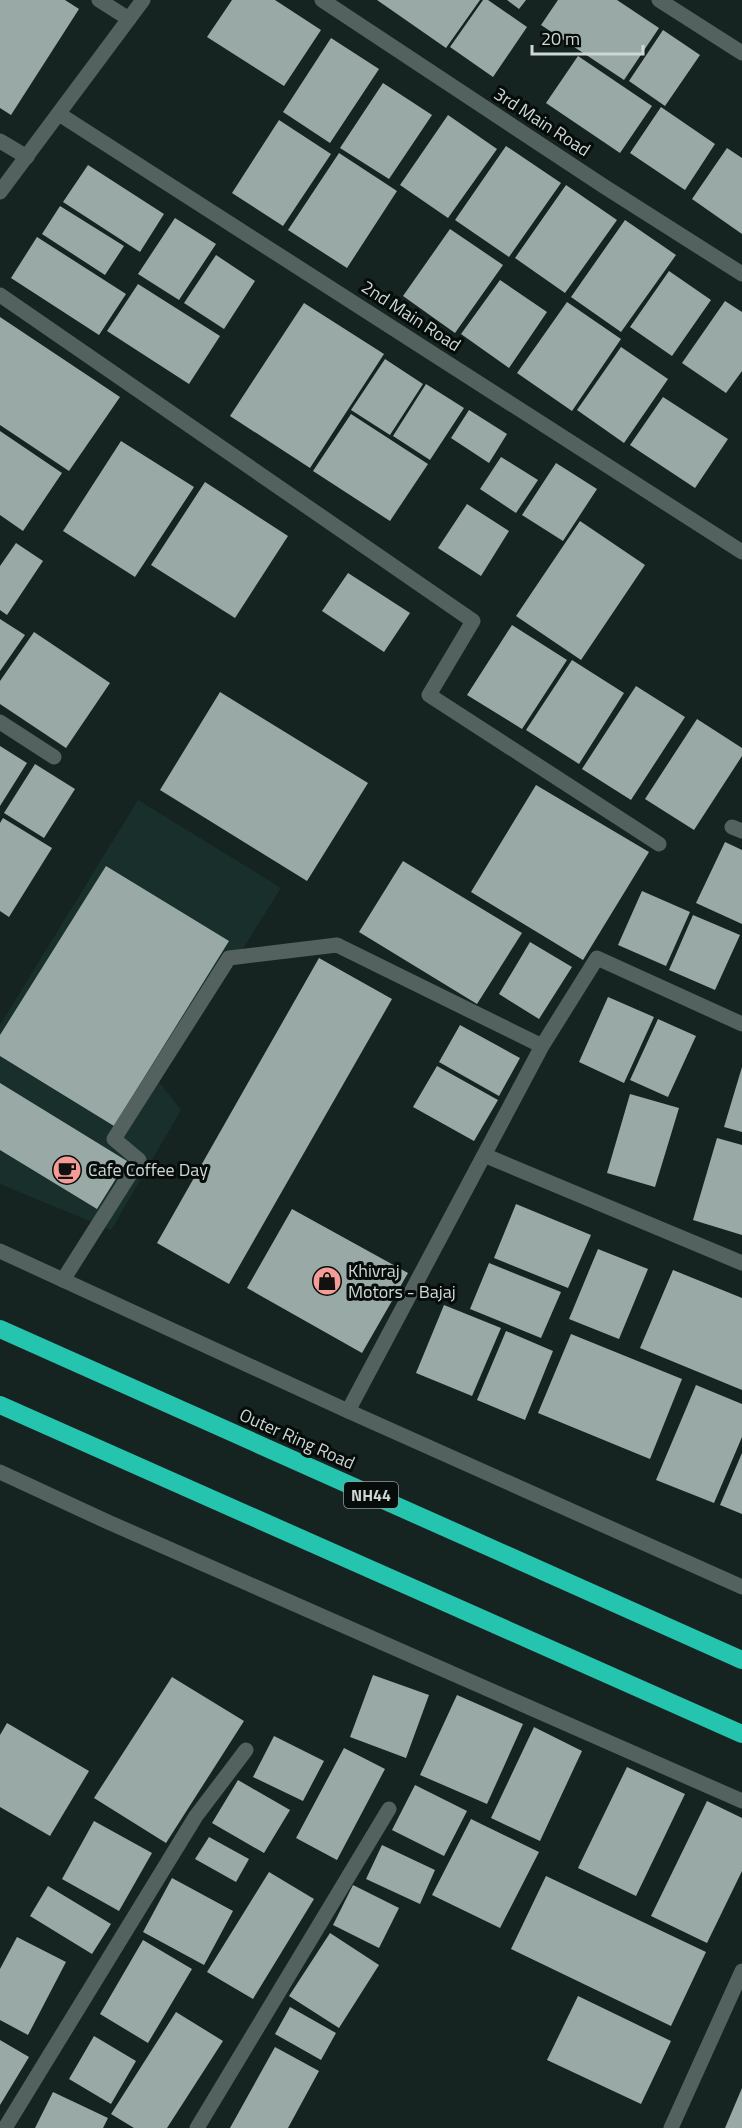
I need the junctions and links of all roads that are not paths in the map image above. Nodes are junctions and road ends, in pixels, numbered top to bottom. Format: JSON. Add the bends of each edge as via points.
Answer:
{"nodes":[{"id":1,"x":99,"y":0,"type":"edge"},
{"id":2,"x":143,"y":0,"type":"edge"},
{"id":3,"x":322,"y":0,"type":"edge"},
{"id":4,"x":659,"y":0,"type":"edge"},
{"id":5,"x":129,"y":19,"type":"junction"},
{"id":6,"x":742,"y":53,"type":"edge"},
{"id":7,"x":59,"y":114,"type":"junction"},
{"id":8,"x":0,"y":141,"type":"edge"},
{"id":9,"x":27,"y":157,"type":"junction"},
{"id":10,"x":0,"y":192,"type":"edge"},
{"id":11,"x":742,"y":274,"type":"edge"},
{"id":12,"x":0,"y":296,"type":"edge"},
{"id":13,"x":742,"y":552,"type":"edge"},
{"id":14,"x":0,"y":722,"type":"edge"},
{"id":15,"x":54,"y":757,"type":"dead end"},
{"id":16,"x":659,"y":844,"type":"dead end"},
{"id":17,"x":742,"y":1024,"type":"edge"},
{"id":18,"x":543,"y":1046,"type":"junction"},
{"id":19,"x":484,"y":1155,"type":"junction"},
{"id":20,"x":0,"y":1251,"type":"edge"},
{"id":21,"x":742,"y":1263,"type":"edge"},
{"id":22,"x":63,"y":1280,"type":"junction"},
{"id":23,"x":0,"y":1329,"type":"edge"},
{"id":24,"x":0,"y":1404,"type":"edge"},
{"id":25,"x":348,"y":1411,"type":"junction"},
{"id":26,"x":0,"y":1472,"type":"edge"},
{"id":27,"x":742,"y":1587,"type":"edge"},
{"id":28,"x":742,"y":1660,"type":"edge"},
{"id":29,"x":742,"y":1734,"type":"edge"},
{"id":30,"x":246,"y":1750,"type":"dead end"},
{"id":31,"x":742,"y":1801,"type":"edge"},
{"id":32,"x":389,"y":1809,"type":"dead end"},
{"id":33,"x":742,"y":1971,"type":"edge"},
{"id":34,"x":5,"y":2128,"type":"edge"},
{"id":35,"x":197,"y":2128,"type":"edge"},
{"id":36,"x":671,"y":2128,"type":"edge"}],
"edges":[{"from":1,"to":5,"type":"street"},
{"from":2,"to":5,"type":"street"},
{"from":3,"to":11,"type":"street","name":"3rd Main Road"},
{"from":4,"to":6,"type":"street"},
{"from":5,"to":7,"type":"street"},
{"from":7,"to":9,"type":"street"},
{"from":7,"to":13,"type":"street","name":"2nd Main Road"},
{"from":8,"to":9,"type":"street"},
{"from":9,"to":10,"type":"street"},
{"from":12,"to":16,"type":"street","via":[[473,621],[429,695]]},
{"from":14,"to":15,"type":"street"},
{"from":17,"to":18,"type":"street","via":[[597,958]]},
{"from":18,"to":19,"type":"street"},
{"from":18,"to":22,"type":"street","via":[[337,945],[229,957],[114,1139],[139,1160]]},
{"from":19,"to":21,"type":"street"},
{"from":19,"to":25,"type":"street"},
{"from":20,"to":22,"type":"street"},
{"from":22,"to":25,"type":"street"},
{"from":23,"to":28,"type":"highway","name":"Outer Ring Road","number":"NH44"},
{"from":24,"to":29,"type":"highway"},
{"from":25,"to":27,"type":"street"},
{"from":26,"to":31,"type":"street"},
{"from":30,"to":34,"type":"street","via":[[196,1816]]},
{"from":32,"to":35,"type":"street"},
{"from":33,"to":36,"type":"street"}]}
